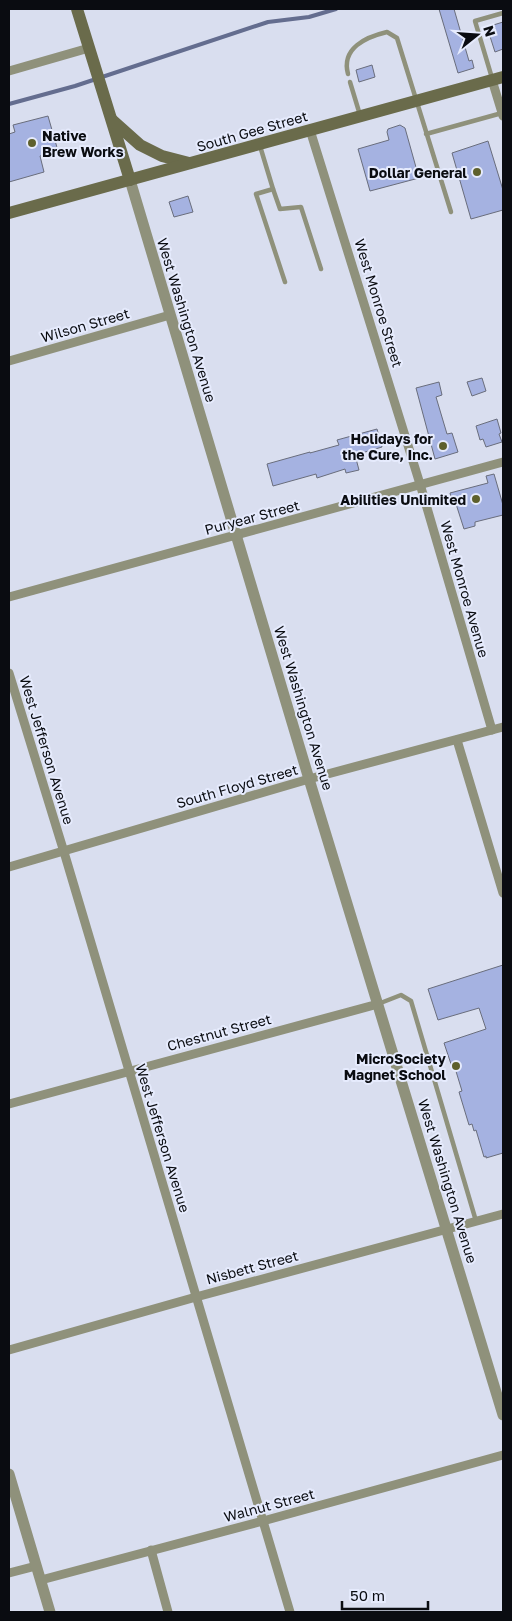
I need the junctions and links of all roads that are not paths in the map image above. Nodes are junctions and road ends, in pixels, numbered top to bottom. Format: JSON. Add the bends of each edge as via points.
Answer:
{"nodes":[{"id":1,"x":77,"y":9,"type":"edge"},
{"id":2,"x":503,"y":13,"type":"edge"},
{"id":3,"x":91,"y":52,"type":"junction"},
{"id":4,"x":9,"y":71,"type":"edge"},
{"id":5,"x":348,"y":74,"type":"dead end"},
{"id":6,"x":498,"y":78,"type":"edge"},
{"id":7,"x":350,"y":82,"type":"dead end"},
{"id":8,"x":416,"y":100,"type":"junction"},
{"id":9,"x":503,"y":114,"type":"edge"},
{"id":10,"x":360,"y":116,"type":"junction"},
{"id":11,"x":112,"y":120,"type":"junction"},
{"id":12,"x":310,"y":130,"type":"junction"},
{"id":13,"x":426,"y":134,"type":"junction"},
{"id":14,"x":260,"y":144,"type":"junction"},
{"id":15,"x":191,"y":163,"type":"junction"},
{"id":16,"x":130,"y":180,"type":"junction"},
{"id":17,"x":273,"y":189,"type":"junction"},
{"id":18,"x":450,"y":212,"type":"dead end"},
{"id":19,"x":9,"y":213,"type":"edge"},
{"id":20,"x":321,"y":269,"type":"dead end"},
{"id":21,"x":285,"y":282,"type":"dead end"},
{"id":22,"x":170,"y":315,"type":"junction"},
{"id":23,"x":9,"y":362,"type":"edge"},
{"id":24,"x":503,"y":462,"type":"edge"},
{"id":25,"x":420,"y":484,"type":"junction"},
{"id":26,"x":237,"y":535,"type":"junction"},
{"id":27,"x":9,"y":597,"type":"edge"},
{"id":28,"x":9,"y":673,"type":"edge"},
{"id":29,"x":503,"y":727,"type":"edge"},
{"id":30,"x":492,"y":730,"type":"junction"},
{"id":31,"x":457,"y":740,"type":"junction"},
{"id":32,"x":309,"y":779,"type":"junction"},
{"id":33,"x":64,"y":852,"type":"junction"},
{"id":34,"x":9,"y":867,"type":"edge"},
{"id":35,"x":503,"y":893,"type":"edge"},
{"id":36,"x":378,"y":1004,"type":"junction"},
{"id":37,"x":128,"y":1071,"type":"junction"},
{"id":38,"x":9,"y":1104,"type":"edge"},
{"id":39,"x":503,"y":1214,"type":"edge"},
{"id":40,"x":476,"y":1221,"type":"junction"},
{"id":41,"x":447,"y":1229,"type":"junction"},
{"id":42,"x":196,"y":1297,"type":"junction"},
{"id":43,"x":9,"y":1350,"type":"edge"},
{"id":44,"x":503,"y":1415,"type":"edge"},
{"id":45,"x":503,"y":1455,"type":"edge"},
{"id":46,"x":9,"y":1474,"type":"edge"},
{"id":47,"x":263,"y":1521,"type":"junction"},
{"id":48,"x":151,"y":1550,"type":"junction"},
{"id":49,"x":36,"y":1566,"type":"junction"},
{"id":50,"x":9,"y":1573,"type":"edge"},
{"id":51,"x":40,"y":1580,"type":"junction"},
{"id":52,"x":50,"y":1612,"type":"edge"},
{"id":53,"x":168,"y":1612,"type":"edge"},
{"id":54,"x":290,"y":1612,"type":"edge"}],
"edges":[{"from":1,"to":3,"type":"main road","name":"West Washington Avenue"},
{"from":2,"to":6,"type":"lane","via":[[475,21]]},
{"from":3,"to":4,"type":"street"},
{"from":3,"to":11,"type":"main road","name":"West Washington Avenue"},
{"from":5,"to":8,"type":"lane","via":[[346,67],[351,50],[369,36],[387,32],[397,38]]},
{"from":6,"to":8,"type":"main road","name":"South Gee Street"},
{"from":6,"to":9,"type":"street"},
{"from":7,"to":10,"type":"lane"},
{"from":8,"to":10,"type":"main road","name":"South Gee Street"},
{"from":8,"to":13,"type":"lane"},
{"from":9,"to":13,"type":"lane"},
{"from":10,"to":12,"type":"main road","name":"South Gee Street"},
{"from":11,"to":15,"type":"main road","via":[[140,145],[162,156]]},
{"from":11,"to":16,"type":"main road","name":"West Washington Avenue"},
{"from":12,"to":14,"type":"main road","name":"South Gee Street"},
{"from":12,"to":25,"type":"street","name":"West Monroe Street"},
{"from":13,"to":18,"type":"lane"},
{"from":14,"to":15,"type":"main road","name":"South Gee Street"},
{"from":14,"to":17,"type":"lane"},
{"from":15,"to":16,"type":"main road","name":"South Gee Street"},
{"from":16,"to":19,"type":"main road","name":"South Gee Street"},
{"from":16,"to":22,"type":"street","name":"West Washington Avenue"},
{"from":17,"to":20,"type":"lane","via":[[280,209],[301,207]]},
{"from":17,"to":21,"type":"lane","via":[[256,194]]},
{"from":22,"to":23,"type":"street","name":"Wilson Street"},
{"from":22,"to":26,"type":"street","name":"West Washington Avenue"},
{"from":24,"to":25,"type":"street","name":"Puryear Street"},
{"from":25,"to":26,"type":"street","name":"Puryear Street"},
{"from":25,"to":30,"type":"street","name":"West Monroe Avenue"},
{"from":26,"to":27,"type":"street","name":"Puryear Street"},
{"from":26,"to":32,"type":"street","name":"West Washington Avenue"},
{"from":28,"to":33,"type":"street","name":"West Jefferson Avenue"},
{"from":29,"to":30,"type":"street","name":"South Floyd Street"},
{"from":30,"to":31,"type":"street","name":"South Floyd Street"},
{"from":31,"to":32,"type":"street","name":"South Floyd Street"},
{"from":31,"to":35,"type":"street"},
{"from":32,"to":33,"type":"street","name":"South Floyd Street"},
{"from":32,"to":36,"type":"street","name":"West Washington Avenue"},
{"from":33,"to":34,"type":"street","name":"South Floyd Street"},
{"from":33,"to":37,"type":"street","name":"West Jefferson Avenue"},
{"from":36,"to":37,"type":"street","name":"Chestnut Street"},
{"from":36,"to":40,"type":"lane","via":[[401,995],[411,1001]]},
{"from":36,"to":41,"type":"street","name":"West Washington Avenue"},
{"from":37,"to":38,"type":"street","name":"Chestnut Street"},
{"from":37,"to":42,"type":"street","name":"West Jefferson Avenue"},
{"from":39,"to":40,"type":"street","name":"Nisbett Street"},
{"from":40,"to":41,"type":"street","name":"Nisbett Street"},
{"from":41,"to":42,"type":"street","name":"Nisbett Street"},
{"from":41,"to":44,"type":"street","name":"West Washington Avenue"},
{"from":42,"to":43,"type":"street","name":"Nisbett Street"},
{"from":42,"to":47,"type":"street","name":"West Jefferson Avenue"},
{"from":45,"to":47,"type":"street","name":"Walnut Street"},
{"from":46,"to":49,"type":"street"},
{"from":47,"to":48,"type":"street","name":"Walnut Street"},
{"from":47,"to":54,"type":"street","name":"West Jefferson Avenue"},
{"from":48,"to":51,"type":"street","name":"Walnut Street"},
{"from":48,"to":53,"type":"street"},
{"from":49,"to":50,"type":"street"},
{"from":49,"to":51,"type":"street"},
{"from":51,"to":52,"type":"street"}]}
